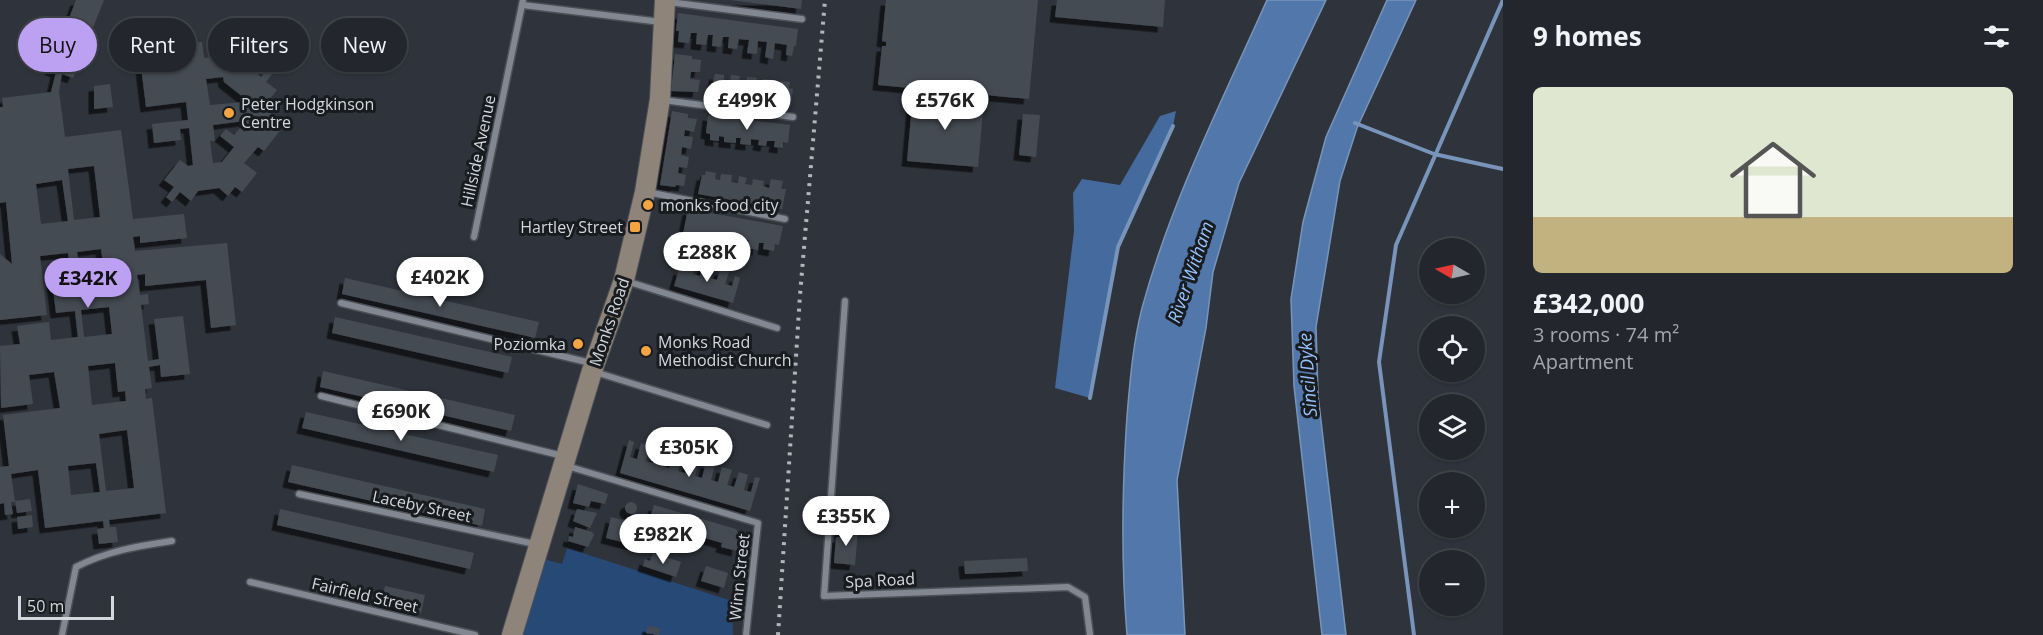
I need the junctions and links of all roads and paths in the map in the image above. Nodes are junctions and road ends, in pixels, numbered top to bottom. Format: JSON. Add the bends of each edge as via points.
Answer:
{"nodes":[{"id":1,"x":665,"y":1,"type":"edge"},
{"id":2,"x":523,"y":3,"type":"edge"},
{"id":3,"x":802,"y":20,"type":"dead end"},
{"id":4,"x":664,"y":22,"type":"junction"},
{"id":5,"x":660,"y":99,"type":"junction"},
{"id":6,"x":793,"y":117,"type":"dead end"},
{"id":7,"x":645,"y":192,"type":"junction"},
{"id":8,"x":785,"y":219,"type":"dead end"},
{"id":9,"x":474,"y":237,"type":"dead end"},
{"id":10,"x":624,"y":280,"type":"junction"},
{"id":11,"x":845,"y":302,"type":"dead end"},
{"id":12,"x":341,"y":303,"type":"dead end"},
{"id":13,"x":777,"y":328,"type":"dead end"},
{"id":14,"x":593,"y":367,"type":"junction"},
{"id":15,"x":321,"y":396,"type":"dead end"},
{"id":16,"x":766,"y":425,"type":"dead end"},
{"id":17,"x":565,"y":460,"type":"junction"},
{"id":18,"x":299,"y":494,"type":"dead end"},
{"id":19,"x":172,"y":541,"type":"dead end"},
{"id":20,"x":539,"y":545,"type":"junction"},
{"id":21,"x":250,"y":582,"type":"dead end"},
{"id":22,"x":62,"y":635,"type":"edge"},
{"id":23,"x":475,"y":635,"type":"edge"},
{"id":24,"x":512,"y":635,"type":"edge"},
{"id":25,"x":746,"y":635,"type":"edge"},
{"id":26,"x":1090,"y":635,"type":"edge"}],
"edges":[{"from":1,"to":3,"type":"street"},
{"from":1,"to":4,"type":"main road","name":"Monks Road"},
{"from":2,"to":4,"type":"street"},
{"from":2,"to":9,"type":"street","name":"Hillside Avenue"},
{"from":4,"to":5,"type":"main road","name":"Monks Road"},
{"from":5,"to":6,"type":"street"},
{"from":5,"to":7,"type":"main road","name":"Monks Road"},
{"from":7,"to":8,"type":"street"},
{"from":7,"to":10,"type":"main road","name":"Monks Road"},
{"from":10,"to":13,"type":"street"},
{"from":10,"to":14,"type":"main road","name":"Monks Road"},
{"from":11,"to":26,"type":"street","name":"Spa Road","via":[[824,596],[1068,587],[1084,597]]},
{"from":12,"to":14,"type":"street"},
{"from":14,"to":16,"type":"street"},
{"from":14,"to":17,"type":"main road","name":"Monks Road"},
{"from":15,"to":17,"type":"street"},
{"from":17,"to":20,"type":"main road","name":"Monks Road"},
{"from":17,"to":25,"type":"street","name":"Winn Street","via":[[758,523]]},
{"from":18,"to":20,"type":"street","name":"Laceby Street"},
{"from":19,"to":22,"type":"street","via":[[122,549],[76,567]]},
{"from":20,"to":24,"type":"main road","name":"Monks Road"},
{"from":21,"to":23,"type":"street","name":"Fairfield Street"}]}
